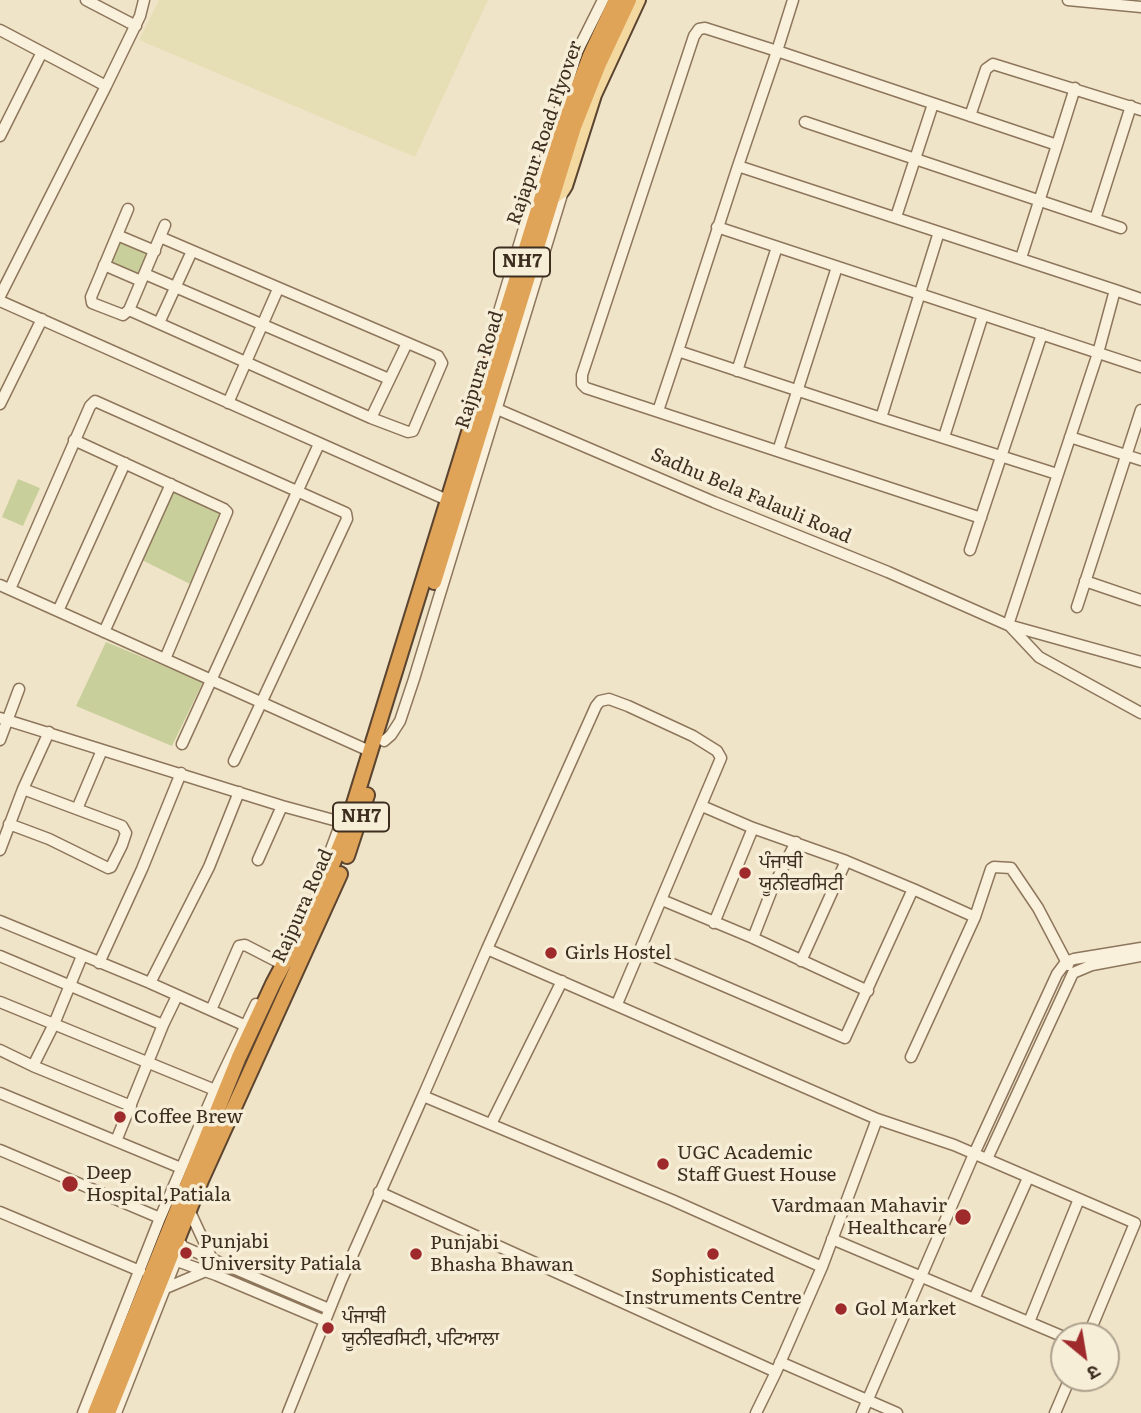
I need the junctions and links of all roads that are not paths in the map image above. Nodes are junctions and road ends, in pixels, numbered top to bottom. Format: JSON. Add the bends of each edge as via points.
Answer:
{"nodes":[{"id":1,"x":86,"y":0,"type":"edge"},
{"id":2,"x":144,"y":0,"type":"edge"},
{"id":3,"x":603,"y":0,"type":"edge"},
{"id":4,"x":616,"y":0,"type":"edge"},
{"id":5,"x":629,"y":0,"type":"edge"},
{"id":6,"x":639,"y":0,"type":"edge"},
{"id":7,"x":793,"y":0,"type":"edge"},
{"id":8,"x":1068,"y":0,"type":"edge"},
{"id":9,"x":1136,"y":0,"type":"edge"},
{"id":10,"x":1141,"y":1,"type":"edge"},
{"id":11,"x":1141,"y":7,"type":"edge"},
{"id":12,"x":136,"y":26,"type":"junction"},
{"id":13,"x":0,"y":30,"type":"edge"},
{"id":14,"x":777,"y":51,"type":"junction"},
{"id":15,"x":42,"y":52,"type":"junction"},
{"id":16,"x":106,"y":86,"type":"junction"},
{"id":17,"x":1075,"y":88,"type":"junction"},
{"id":18,"x":933,"y":104,"type":"junction"},
{"id":19,"x":1136,"y":108,"type":"edge"},
{"id":20,"x":970,"y":116,"type":"junction"},
{"id":21,"x":805,"y":122,"type":"dead end"},
{"id":22,"x":569,"y":125,"type":"junction"},
{"id":23,"x":1,"y":131,"type":"edge"},
{"id":24,"x":1056,"y":145,"type":"junction"},
{"id":25,"x":915,"y":158,"type":"junction"},
{"id":26,"x":737,"y":166,"type":"junction"},
{"id":27,"x":558,"y":195,"type":"junction"},
{"id":28,"x":1040,"y":200,"type":"junction"},
{"id":29,"x":128,"y":209,"type":"dead end"},
{"id":30,"x":896,"y":217,"type":"junction"},
{"id":31,"x":1095,"y":219,"type":"junction"},
{"id":32,"x":165,"y":225,"type":"dead end"},
{"id":33,"x":717,"y":227,"type":"junction"},
{"id":34,"x":1121,"y":228,"type":"dead end"},
{"id":35,"x":939,"y":232,"type":"junction"},
{"id":36,"x":117,"y":235,"type":"junction"},
{"id":37,"x":160,"y":237,"type":"junction"},
{"id":38,"x":777,"y":247,"type":"junction"},
{"id":39,"x":155,"y":251,"type":"junction"},
{"id":40,"x":192,"y":251,"type":"junction"},
{"id":41,"x":1021,"y":258,"type":"junction"},
{"id":42,"x":104,"y":265,"type":"junction"},
{"id":43,"x":837,"y":267,"type":"junction"},
{"id":44,"x":5,"y":274,"type":"edge"},
{"id":45,"x":143,"y":277,"type":"junction"},
{"id":46,"x":175,"y":287,"type":"junction"},
{"id":47,"x":278,"y":289,"type":"junction"},
{"id":48,"x":1115,"y":290,"type":"junction"},
{"id":49,"x":920,"y":294,"type":"junction"},
{"id":50,"x":0,"y":299,"type":"edge"},
{"id":51,"x":1141,"y":299,"type":"edge"},
{"id":52,"x":128,"y":310,"type":"junction"},
{"id":53,"x":984,"y":315,"type":"junction"},
{"id":54,"x":42,"y":319,"type":"junction"},
{"id":55,"x":159,"y":323,"type":"junction"},
{"id":56,"x":262,"y":326,"type":"junction"},
{"id":57,"x":1042,"y":334,"type":"junction"},
{"id":58,"x":407,"y":343,"type":"junction"},
{"id":59,"x":678,"y":351,"type":"junction"},
{"id":60,"x":1098,"y":353,"type":"junction"},
{"id":61,"x":246,"y":362,"type":"junction"},
{"id":62,"x":1141,"y":367,"type":"edge"},
{"id":63,"x":737,"y":371,"type":"junction"},
{"id":64,"x":389,"y":379,"type":"junction"},
{"id":65,"x":797,"y":390,"type":"junction"},
{"id":66,"x":228,"y":403,"type":"junction"},
{"id":67,"x":0,"y":404,"type":"edge"},
{"id":68,"x":488,"y":405,"type":"junction"},
{"id":69,"x":1141,"y":410,"type":"edge"},
{"id":70,"x":658,"y":411,"type":"junction"},
{"id":71,"x":371,"y":418,"type":"junction"},
{"id":72,"x":881,"y":418,"type":"junction"},
{"id":73,"x":944,"y":437,"type":"junction"},
{"id":74,"x":1070,"y":438,"type":"junction"},
{"id":75,"x":74,"y":440,"type":"junction"},
{"id":76,"x":319,"y":444,"type":"junction"},
{"id":77,"x":778,"y":451,"type":"junction"},
{"id":78,"x":1125,"y":455,"type":"junction"},
{"id":79,"x":1002,"y":457,"type":"junction"},
{"id":80,"x":1141,"y":460,"type":"edge"},
{"id":81,"x":125,"y":463,"type":"junction"},
{"id":82,"x":1057,"y":474,"type":"junction"},
{"id":83,"x":171,"y":484,"type":"junction"},
{"id":84,"x":297,"y":491,"type":"junction"},
{"id":85,"x":449,"y":501,"type":"junction"},
{"id":86,"x":981,"y":518,"type":"junction"},
{"id":87,"x":970,"y":550,"type":"dead end"},
{"id":88,"x":1085,"y":581,"type":"junction"},
{"id":89,"x":5,"y":587,"type":"edge"},
{"id":90,"x":1141,"y":599,"type":"edge"},
{"id":91,"x":1077,"y":607,"type":"dead end"},
{"id":92,"x":58,"y":611,"type":"junction"},
{"id":93,"x":1008,"y":625,"type":"junction"},
{"id":94,"x":104,"y":632,"type":"junction"},
{"id":95,"x":165,"y":659,"type":"junction"},
{"id":96,"x":1141,"y":662,"type":"edge"},
{"id":97,"x":210,"y":680,"type":"junction"},
{"id":98,"x":1089,"y":681,"type":"junction"},
{"id":99,"x":19,"y":689,"type":"dead end"},
{"id":100,"x":260,"y":703,"type":"junction"},
{"id":101,"x":1141,"y":707,"type":"edge"},
{"id":102,"x":1141,"y":713,"type":"edge"},
{"id":103,"x":4,"y":719,"type":"edge"},
{"id":104,"x":49,"y":732,"type":"junction"},
{"id":105,"x":0,"y":740,"type":"edge"},
{"id":106,"x":384,"y":741,"type":"junction"},
{"id":107,"x":182,"y":744,"type":"dead end"},
{"id":108,"x":365,"y":749,"type":"junction"},
{"id":109,"x":102,"y":750,"type":"junction"},
{"id":110,"x":234,"y":761,"type":"dead end"},
{"id":111,"x":181,"y":773,"type":"junction"},
{"id":112,"x":23,"y":789,"type":"junction"},
{"id":113,"x":239,"y":792,"type":"junction"},
{"id":114,"x":282,"y":806,"type":"junction"},
{"id":115,"x":702,"y":806,"type":"junction"},
{"id":116,"x":78,"y":809,"type":"junction"},
{"id":117,"x":341,"y":822,"type":"junction"},
{"id":118,"x":9,"y":824,"type":"junction"},
{"id":119,"x":753,"y":828,"type":"junction"},
{"id":120,"x":796,"y":842,"type":"junction"},
{"id":121,"x":0,"y":850,"type":"edge"},
{"id":122,"x":258,"y":860,"type":"dead end"},
{"id":123,"x":846,"y":861,"type":"junction"},
{"id":124,"x":341,"y":872,"type":"junction"},
{"id":125,"x":913,"y":890,"type":"junction"},
{"id":126,"x":662,"y":900,"type":"junction"},
{"id":127,"x":311,"y":906,"type":"junction"},
{"id":128,"x":975,"y":916,"type":"junction"},
{"id":129,"x":0,"y":921,"type":"edge"},
{"id":130,"x":714,"y":923,"type":"junction"},
{"id":131,"x":752,"y":938,"type":"junction"},
{"id":132,"x":1141,"y":948,"type":"edge"},
{"id":133,"x":487,"y":949,"type":"junction"},
{"id":134,"x":640,"y":950,"type":"junction"},
{"id":135,"x":0,"y":956,"type":"edge"},
{"id":136,"x":1141,"y":956,"type":"edge"},
{"id":137,"x":82,"y":957,"type":"junction"},
{"id":138,"x":801,"y":961,"type":"junction"},
{"id":139,"x":278,"y":962,"type":"junction"},
{"id":140,"x":1066,"y":962,"type":"junction"},
{"id":141,"x":99,"y":963,"type":"junction"},
{"id":142,"x":1073,"y":972,"type":"junction"},
{"id":143,"x":562,"y":981,"type":"junction"},
{"id":144,"x":150,"y":983,"type":"junction"},
{"id":145,"x":70,"y":985,"type":"junction"},
{"id":146,"x":868,"y":990,"type":"junction"},
{"id":147,"x":177,"y":996,"type":"junction"},
{"id":148,"x":0,"y":1002,"type":"edge"},
{"id":149,"x":617,"y":1004,"type":"junction"},
{"id":150,"x":211,"y":1010,"type":"junction"},
{"id":151,"x":54,"y":1024,"type":"junction"},
{"id":152,"x":163,"y":1025,"type":"junction"},
{"id":153,"x":246,"y":1026,"type":"junction"},
{"id":154,"x":0,"y":1050,"type":"edge"},
{"id":155,"x":911,"y":1058,"type":"dead end"},
{"id":156,"x":149,"y":1064,"type":"junction"},
{"id":157,"x":33,"y":1066,"type":"junction"},
{"id":158,"x":215,"y":1090,"type":"junction"},
{"id":159,"x":0,"y":1093,"type":"edge"},
{"id":160,"x":423,"y":1096,"type":"junction"},
{"id":161,"x":131,"y":1106,"type":"junction"},
{"id":162,"x":877,"y":1119,"type":"junction"},
{"id":163,"x":491,"y":1124,"type":"junction"},
{"id":164,"x":116,"y":1141,"type":"junction"},
{"id":165,"x":0,"y":1150,"type":"edge"},
{"id":166,"x":974,"y":1154,"type":"junction"},
{"id":167,"x":987,"y":1159,"type":"junction"},
{"id":168,"x":181,"y":1168,"type":"junction"},
{"id":169,"x":1028,"y":1178,"type":"junction"},
{"id":170,"x":379,"y":1192,"type":"junction"},
{"id":171,"x":1079,"y":1199,"type":"junction"},
{"id":172,"x":0,"y":1212,"type":"edge"},
{"id":173,"x":192,"y":1216,"type":"junction"},
{"id":174,"x":160,"y":1218,"type":"junction"},
{"id":175,"x":832,"y":1239,"type":"junction"},
{"id":176,"x":181,"y":1245,"type":"junction"},
{"id":177,"x":212,"y":1259,"type":"junction"},
{"id":178,"x":175,"y":1261,"type":"junction"},
{"id":179,"x":822,"y":1267,"type":"junction"},
{"id":180,"x":140,"y":1271,"type":"junction"},
{"id":181,"x":206,"y":1271,"type":"junction"},
{"id":182,"x":921,"y":1276,"type":"junction"},
{"id":183,"x":166,"y":1288,"type":"junction"},
{"id":184,"x":974,"y":1299,"type":"junction"},
{"id":185,"x":329,"y":1309,"type":"junction"},
{"id":186,"x":325,"y":1321,"type":"junction"},
{"id":187,"x":1029,"y":1322,"type":"junction"},
{"id":188,"x":1094,"y":1322,"type":"edge"},
{"id":189,"x":1050,"y":1331,"type":"edge"},
{"id":190,"x":778,"y":1367,"type":"junction"},
{"id":191,"x":1064,"y":1392,"type":"edge"},
{"id":192,"x":867,"y":1400,"type":"junction"},
{"id":193,"x":83,"y":1413,"type":"edge"},
{"id":194,"x":96,"y":1413,"type":"edge"},
{"id":195,"x":108,"y":1413,"type":"edge"},
{"id":196,"x":116,"y":1413,"type":"edge"},
{"id":197,"x":288,"y":1413,"type":"edge"},
{"id":198,"x":756,"y":1413,"type":"edge"},
{"id":199,"x":862,"y":1413,"type":"edge"},
{"id":200,"x":897,"y":1413,"type":"edge"},
{"id":201,"x":1055,"y":1413,"type":"edge"}],
"edges":[{"from":1,"to":12,"type":"street"},
{"from":2,"to":12,"type":"street"},
{"from":3,"to":85,"type":"street","via":[[577,52]]},
{"from":4,"to":22,"type":"highway","name":"Rajapur Road Flyover","number":"NH7","via":[[590,56]]},
{"from":5,"to":22,"type":"highway","name":"Rajapur Road Flyover","number":"NH7"},
{"from":6,"to":27,"type":"main road","via":[[595,95]]},
{"from":7,"to":14,"type":"street"},
{"from":8,"to":11,"type":"street"},
{"from":9,"to":10,"type":"street"},
{"from":12,"to":16,"type":"street"},
{"from":13,"to":15,"type":"street"},
{"from":14,"to":18,"type":"street"},
{"from":14,"to":26,"type":"street"},
{"from":14,"to":70,"type":"street","via":[[699,29],[681,75],[581,378],[586,388]]},
{"from":15,"to":16,"type":"street"},
{"from":15,"to":23,"type":"street"},
{"from":16,"to":44,"type":"street"},
{"from":17,"to":19,"type":"street"},
{"from":17,"to":20,"type":"street","via":[[993,64],[986,69]]},
{"from":17,"to":24,"type":"street"},
{"from":18,"to":20,"type":"street"},
{"from":18,"to":25,"type":"street"},
{"from":19,"to":31,"type":"street"},
{"from":20,"to":24,"type":"street"},
{"from":21,"to":25,"type":"street"},
{"from":22,"to":27,"type":"highway","name":"Rajapur Road Flyover","number":"NH7"},
{"from":22,"to":68,"type":"highway","name":"Rajapur Road Flyover","number":"NH7"},
{"from":24,"to":28,"type":"street"},
{"from":25,"to":28,"type":"street"},
{"from":25,"to":30,"type":"street"},
{"from":26,"to":30,"type":"street"},
{"from":26,"to":33,"type":"street"},
{"from":27,"to":68,"type":"highway","name":"Rajpura Road","number":"NH7"},
{"from":28,"to":31,"type":"street"},
{"from":28,"to":41,"type":"street"},
{"from":29,"to":36,"type":"street"},
{"from":30,"to":35,"type":"street"},
{"from":31,"to":34,"type":"street"},
{"from":32,"to":37,"type":"street"},
{"from":33,"to":38,"type":"street"},
{"from":33,"to":59,"type":"street"},
{"from":35,"to":41,"type":"street"},
{"from":35,"to":49,"type":"street"},
{"from":36,"to":39,"type":"street"},
{"from":36,"to":42,"type":"street"},
{"from":37,"to":39,"type":"street"},
{"from":37,"to":40,"type":"street"},
{"from":38,"to":43,"type":"street"},
{"from":38,"to":63,"type":"street"},
{"from":39,"to":45,"type":"street"},
{"from":40,"to":46,"type":"street"},
{"from":40,"to":47,"type":"street"},
{"from":41,"to":48,"type":"street"},
{"from":42,"to":45,"type":"street"},
{"from":42,"to":52,"type":"street","via":[[92,303],[123,315]]},
{"from":43,"to":49,"type":"street"},
{"from":43,"to":65,"type":"street"},
{"from":44,"to":50,"type":"street"},
{"from":45,"to":46,"type":"street"},
{"from":45,"to":52,"type":"street"},
{"from":46,"to":55,"type":"street"},
{"from":46,"to":56,"type":"street"},
{"from":47,"to":56,"type":"street"},
{"from":47,"to":58,"type":"street"},
{"from":48,"to":51,"type":"street"},
{"from":48,"to":60,"type":"street"},
{"from":49,"to":53,"type":"street"},
{"from":49,"to":72,"type":"street"},
{"from":50,"to":54,"type":"street"},
{"from":52,"to":55,"type":"street"},
{"from":53,"to":57,"type":"street"},
{"from":53,"to":73,"type":"street"},
{"from":54,"to":66,"type":"street"},
{"from":54,"to":67,"type":"street"},
{"from":55,"to":61,"type":"street"},
{"from":56,"to":61,"type":"street"},
{"from":56,"to":64,"type":"street"},
{"from":57,"to":60,"type":"street"},
{"from":57,"to":79,"type":"street"},
{"from":58,"to":64,"type":"street"},
{"from":58,"to":71,"type":"street","via":[[442,361],[415,429],[408,432]]},
{"from":59,"to":63,"type":"street"},
{"from":59,"to":70,"type":"street"},
{"from":60,"to":62,"type":"street"},
{"from":60,"to":74,"type":"street"},
{"from":61,"to":66,"type":"street"},
{"from":61,"to":71,"type":"street"},
{"from":63,"to":65,"type":"street"},
{"from":64,"to":71,"type":"street"},
{"from":65,"to":72,"type":"street"},
{"from":65,"to":77,"type":"street"},
{"from":66,"to":76,"type":"street"},
{"from":68,"to":85,"type":"highway","name":"Rajpura Road","number":"NH7"},
{"from":68,"to":93,"type":"street","name":"Sadhu Bela Falauli Road"},
{"from":68,"to":106,"type":"street","via":[[400,720]]},
{"from":69,"to":78,"type":"street"},
{"from":70,"to":77,"type":"street"},
{"from":72,"to":73,"type":"street"},
{"from":73,"to":79,"type":"street"},
{"from":74,"to":78,"type":"street"},
{"from":74,"to":82,"type":"street"},
{"from":75,"to":81,"type":"street"},
{"from":75,"to":84,"type":"street","via":[[95,401]]},
{"from":75,"to":89,"type":"street"},
{"from":76,"to":84,"type":"street"},
{"from":76,"to":85,"type":"street"},
{"from":77,"to":86,"type":"street"},
{"from":78,"to":80,"type":"street"},
{"from":78,"to":88,"type":"street"},
{"from":79,"to":82,"type":"street"},
{"from":79,"to":86,"type":"street"},
{"from":81,"to":83,"type":"street"},
{"from":81,"to":92,"type":"street"},
{"from":82,"to":93,"type":"street"},
{"from":83,"to":94,"type":"street"},
{"from":83,"to":95,"type":"street","via":[[224,509],[227,515]]},
{"from":84,"to":97,"type":"street"},
{"from":84,"to":100,"type":"street","via":[[347,517]]},
{"from":85,"to":106,"type":"highway","name":"Rajpura Road","number":"NH7"},
{"from":85,"to":108,"type":"street"},
{"from":85,"to":127,"type":"highway","name":"Rajpura Road","number":"NH7","via":[[344,836]]},
{"from":86,"to":87,"type":"street"},
{"from":88,"to":90,"type":"street"},
{"from":88,"to":91,"type":"street"},
{"from":89,"to":92,"type":"street"},
{"from":92,"to":94,"type":"street"},
{"from":93,"to":96,"type":"street"},
{"from":93,"to":98,"type":"street","via":[[1033,649]]},
{"from":94,"to":95,"type":"street"},
{"from":95,"to":97,"type":"street"},
{"from":97,"to":100,"type":"street"},
{"from":97,"to":107,"type":"street"},
{"from":98,"to":101,"type":"street"},
{"from":98,"to":102,"type":"street"},
{"from":99,"to":103,"type":"street"},
{"from":100,"to":108,"type":"street"},
{"from":100,"to":110,"type":"street"},
{"from":103,"to":104,"type":"street"},
{"from":103,"to":105,"type":"street"},
{"from":104,"to":109,"type":"street"},
{"from":104,"to":112,"type":"street"},
{"from":106,"to":124,"type":"highway","name":"Rajpura Road","number":"NH7"},
{"from":108,"to":117,"type":"street"},
{"from":109,"to":111,"type":"street"},
{"from":109,"to":116,"type":"street"},
{"from":111,"to":113,"type":"street"},
{"from":111,"to":141,"type":"street"},
{"from":112,"to":116,"type":"street"},
{"from":112,"to":118,"type":"street"},
{"from":113,"to":114,"type":"street"},
{"from":113,"to":144,"type":"street","via":[[209,867]]},
{"from":114,"to":117,"type":"street"},
{"from":114,"to":122,"type":"street"},
{"from":115,"to":119,"type":"street"},
{"from":115,"to":126,"type":"street"},
{"from":115,"to":133,"type":"street","via":[[721,762],[717,751],[628,706],[609,699],[600,701]]},
{"from":116,"to":118,"type":"street","via":[[125,830],[111,867]]},
{"from":117,"to":127,"type":"street"},
{"from":118,"to":121,"type":"street"},
{"from":119,"to":120,"type":"street"},
{"from":119,"to":130,"type":"street"},
{"from":120,"to":123,"type":"street"},
{"from":120,"to":131,"type":"street"},
{"from":123,"to":125,"type":"street"},
{"from":123,"to":138,"type":"street"},
{"from":124,"to":173,"type":"street","via":[[331,909],[265,1046]]},
{"from":124,"to":195,"type":"highway","name":"Rajpura Road","number":"NH7","via":[[201,1178]]},
{"from":125,"to":128,"type":"street"},
{"from":125,"to":146,"type":"street"},
{"from":126,"to":130,"type":"street"},
{"from":126,"to":134,"type":"street"},
{"from":127,"to":139,"type":"street"},
{"from":127,"to":194,"type":"highway","name":"Rajpura Road","number":"NH7","via":[[248,1037]]},
{"from":128,"to":140,"type":"street","via":[[991,869],[1011,868],[1034,900]]},
{"from":128,"to":155,"type":"street"},
{"from":129,"to":137,"type":"street"},
{"from":130,"to":131,"type":"street"},
{"from":131,"to":138,"type":"street"},
{"from":132,"to":140,"type":"street"},
{"from":133,"to":143,"type":"street"},
{"from":133,"to":160,"type":"street"},
{"from":134,"to":146,"type":"street","via":[[845,1038]]},
{"from":134,"to":149,"type":"street"},
{"from":135,"to":145,"type":"street"},
{"from":136,"to":142,"type":"street"},
{"from":137,"to":141,"type":"street"},
{"from":137,"to":145,"type":"street"},
{"from":138,"to":146,"type":"street"},
{"from":139,"to":150,"type":"street","via":[[246,945],[239,946]]},
{"from":139,"to":153,"type":"street"},
{"from":140,"to":142,"type":"street"},
{"from":140,"to":166,"type":"street"},
{"from":141,"to":144,"type":"street"},
{"from":142,"to":167,"type":"street"},
{"from":143,"to":149,"type":"street"},
{"from":143,"to":163,"type":"street"},
{"from":144,"to":147,"type":"street"},
{"from":145,"to":151,"type":"street"},
{"from":145,"to":152,"type":"street"},
{"from":147,"to":150,"type":"street"},
{"from":147,"to":152,"type":"street"},
{"from":148,"to":151,"type":"street"},
{"from":149,"to":162,"type":"street"},
{"from":150,"to":153,"type":"street"},
{"from":151,"to":156,"type":"street"},
{"from":151,"to":157,"type":"street"},
{"from":152,"to":156,"type":"street"},
{"from":153,"to":158,"type":"street"},
{"from":154,"to":157,"type":"street"},
{"from":156,"to":158,"type":"street"},
{"from":156,"to":161,"type":"street"},
{"from":157,"to":161,"type":"street"},
{"from":158,"to":168,"type":"street"},
{"from":159,"to":164,"type":"street"},
{"from":160,"to":163,"type":"street"},
{"from":160,"to":170,"type":"street"},
{"from":161,"to":164,"type":"street"},
{"from":162,"to":166,"type":"street"},
{"from":162,"to":175,"type":"street"},
{"from":163,"to":179,"type":"street"},
{"from":164,"to":168,"type":"street"},
{"from":165,"to":174,"type":"street"},
{"from":166,"to":167,"type":"street"},
{"from":166,"to":182,"type":"street"},
{"from":167,"to":169,"type":"street"},
{"from":168,"to":174,"type":"street"},
{"from":169,"to":171,"type":"street"},
{"from":169,"to":184,"type":"street"},
{"from":170,"to":185,"type":"street"},
{"from":170,"to":190,"type":"street","via":[[532,1264]]},
{"from":171,"to":187,"type":"street"},
{"from":171,"to":188,"type":"street","via":[[1135,1223]]},
{"from":172,"to":180,"type":"street"},
{"from":173,"to":176,"type":"street"},
{"from":173,"to":177,"type":"street"},
{"from":174,"to":180,"type":"street"},
{"from":175,"to":179,"type":"street"},
{"from":175,"to":182,"type":"street"},
{"from":176,"to":177,"type":"street"},
{"from":176,"to":178,"type":"street"},
{"from":177,"to":181,"type":"street"},
{"from":177,"to":185,"type":"street"},
{"from":178,"to":181,"type":"street"},
{"from":178,"to":183,"type":"street"},
{"from":179,"to":190,"type":"street"},
{"from":180,"to":193,"type":"street"},
{"from":181,"to":183,"type":"street"},
{"from":181,"to":186,"type":"street"},
{"from":182,"to":184,"type":"street"},
{"from":182,"to":192,"type":"street"},
{"from":183,"to":196,"type":"street"},
{"from":184,"to":187,"type":"street"},
{"from":185,"to":186,"type":"street"},
{"from":186,"to":197,"type":"street"},
{"from":187,"to":189,"type":"street"},
{"from":190,"to":192,"type":"street"},
{"from":190,"to":198,"type":"street"},
{"from":191,"to":201,"type":"street"},
{"from":192,"to":199,"type":"street"},
{"from":192,"to":200,"type":"street"}]}
